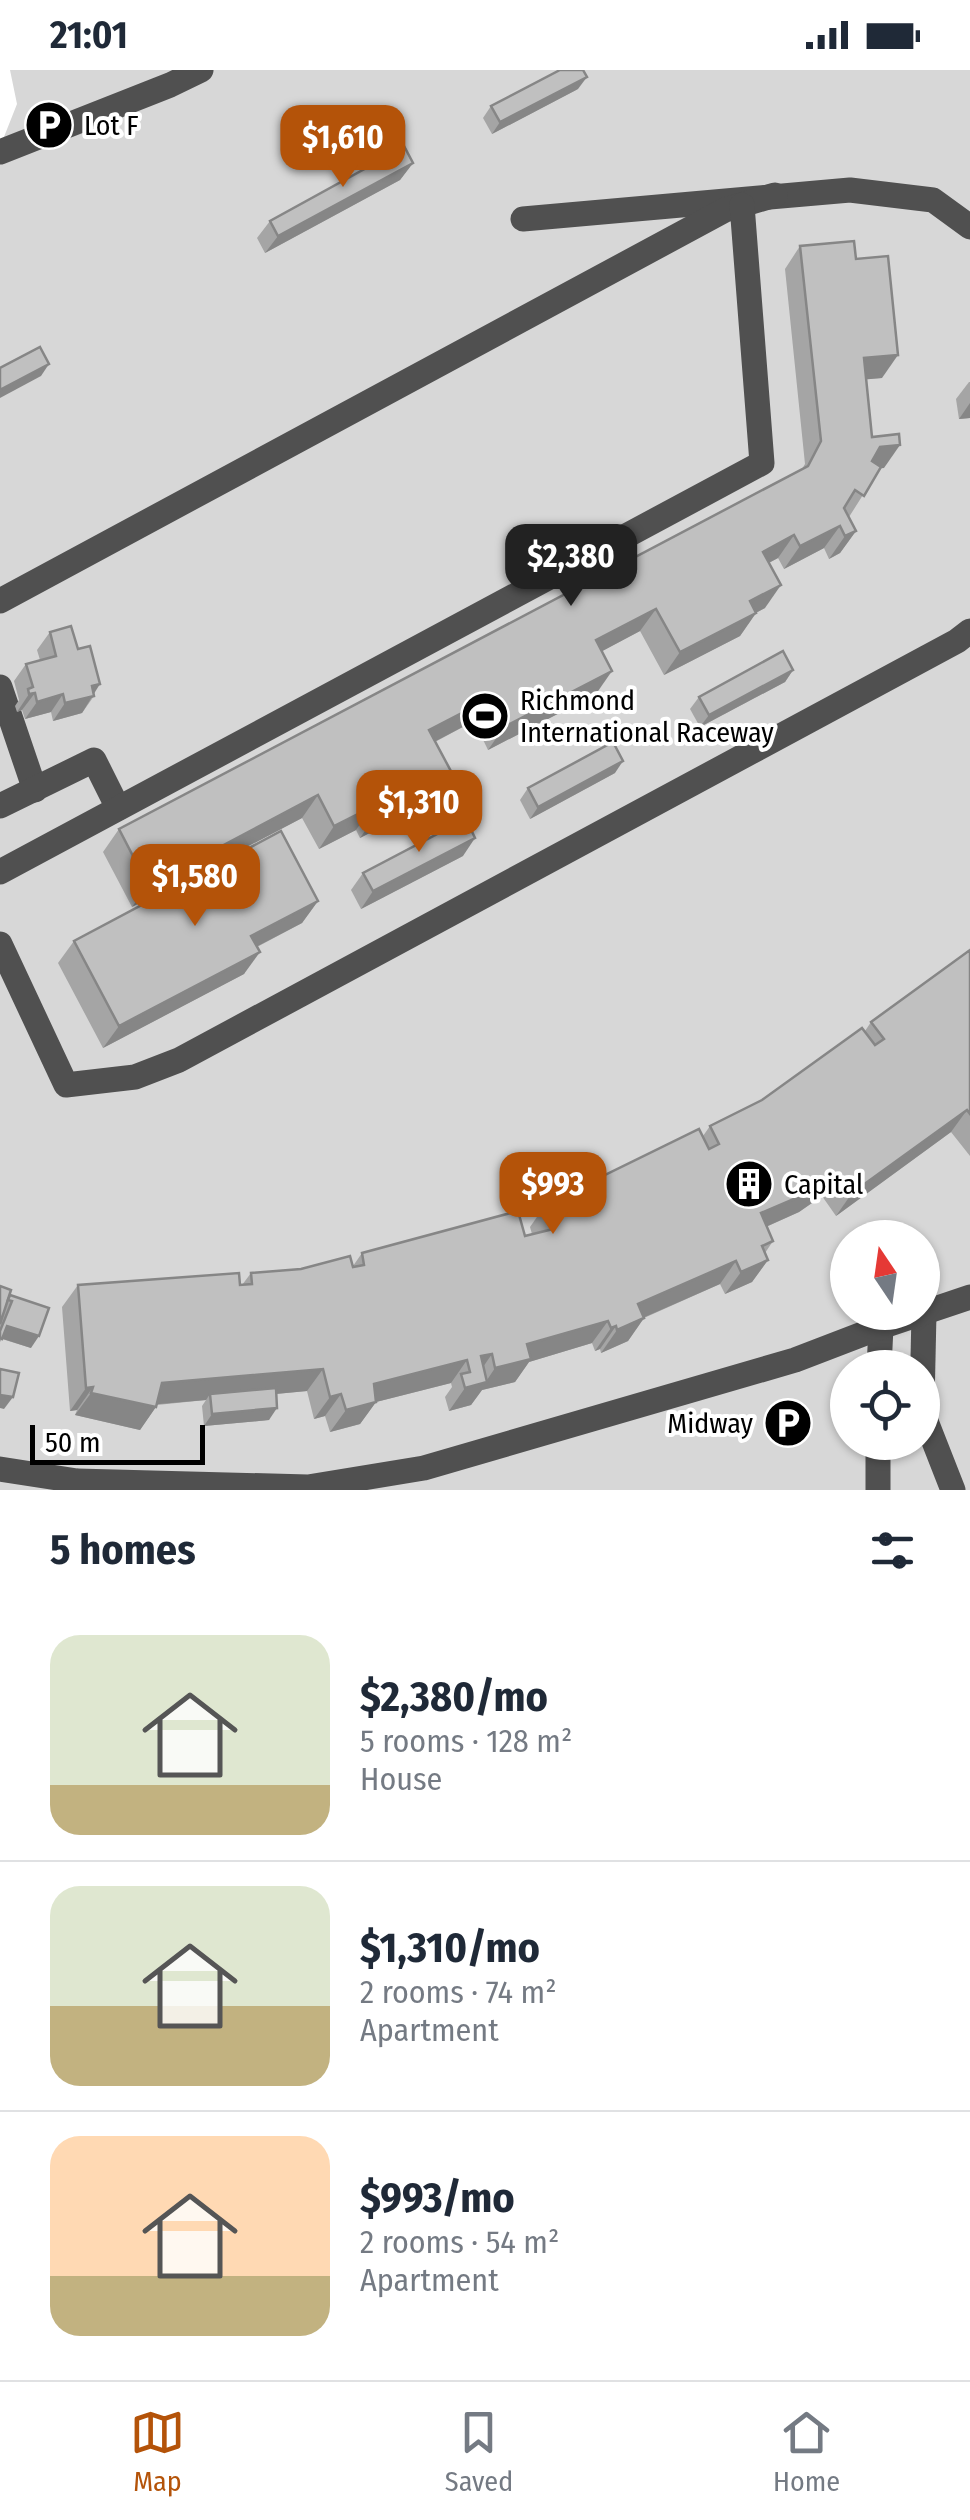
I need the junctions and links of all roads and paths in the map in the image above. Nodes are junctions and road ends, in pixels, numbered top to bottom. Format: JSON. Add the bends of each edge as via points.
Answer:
{"nodes":[{"id":1,"x":201,"y":70,"type":"edge"},
{"id":2,"x":167,"y":78,"type":"edge"},
{"id":3,"x":0,"y":152,"type":"edge"},
{"id":4,"x":774,"y":196,"type":"junction"},
{"id":5,"x":742,"y":204,"type":"junction"},
{"id":6,"x":523,"y":220,"type":"dead end"},
{"id":7,"x":970,"y":226,"type":"edge"},
{"id":8,"x":0,"y":601,"type":"edge"},
{"id":9,"x":970,"y":632,"type":"edge"},
{"id":10,"x":0,"y":687,"type":"edge"},
{"id":11,"x":35,"y":790,"type":"junction"},
{"id":12,"x":0,"y":806,"type":"edge"},
{"id":13,"x":118,"y":808,"type":"junction"},
{"id":14,"x":0,"y":872,"type":"edge"},
{"id":15,"x":0,"y":944,"type":"edge"},
{"id":16,"x":970,"y":1297,"type":"edge"},
{"id":17,"x":940,"y":1307,"type":"edge"},
{"id":18,"x":874,"y":1330,"type":"edge"},
{"id":19,"x":940,"y":1455,"type":"edge"},
{"id":20,"x":878,"y":1460,"type":"edge"},
{"id":21,"x":0,"y":1469,"type":"edge"},
{"id":22,"x":878,"y":1490,"type":"edge"},
{"id":23,"x":953,"y":1490,"type":"edge"}],
"edges":[{"from":1,"to":2,"type":"street"},
{"from":2,"to":3,"type":"street"},
{"from":4,"to":5,"type":"street"},
{"from":4,"to":6,"type":"street"},
{"from":4,"to":7,"type":"street","via":[[850,190],[933,200]]},
{"from":5,"to":8,"type":"street"},
{"from":5,"to":13,"type":"street","via":[[762,463]]},
{"from":9,"to":15,"type":"street","via":[[180,1060],[136,1077],[66,1085]]},
{"from":10,"to":11,"type":"street"},
{"from":11,"to":12,"type":"street"},
{"from":11,"to":13,"type":"street","via":[[94,760]]},
{"from":13,"to":14,"type":"street"},
{"from":16,"to":17,"type":"street"},
{"from":18,"to":21,"type":"street","via":[[795,1360],[424,1468],[308,1487],[77,1482]]},
{"from":19,"to":23,"type":"street"},
{"from":20,"to":22,"type":"street"}]}
